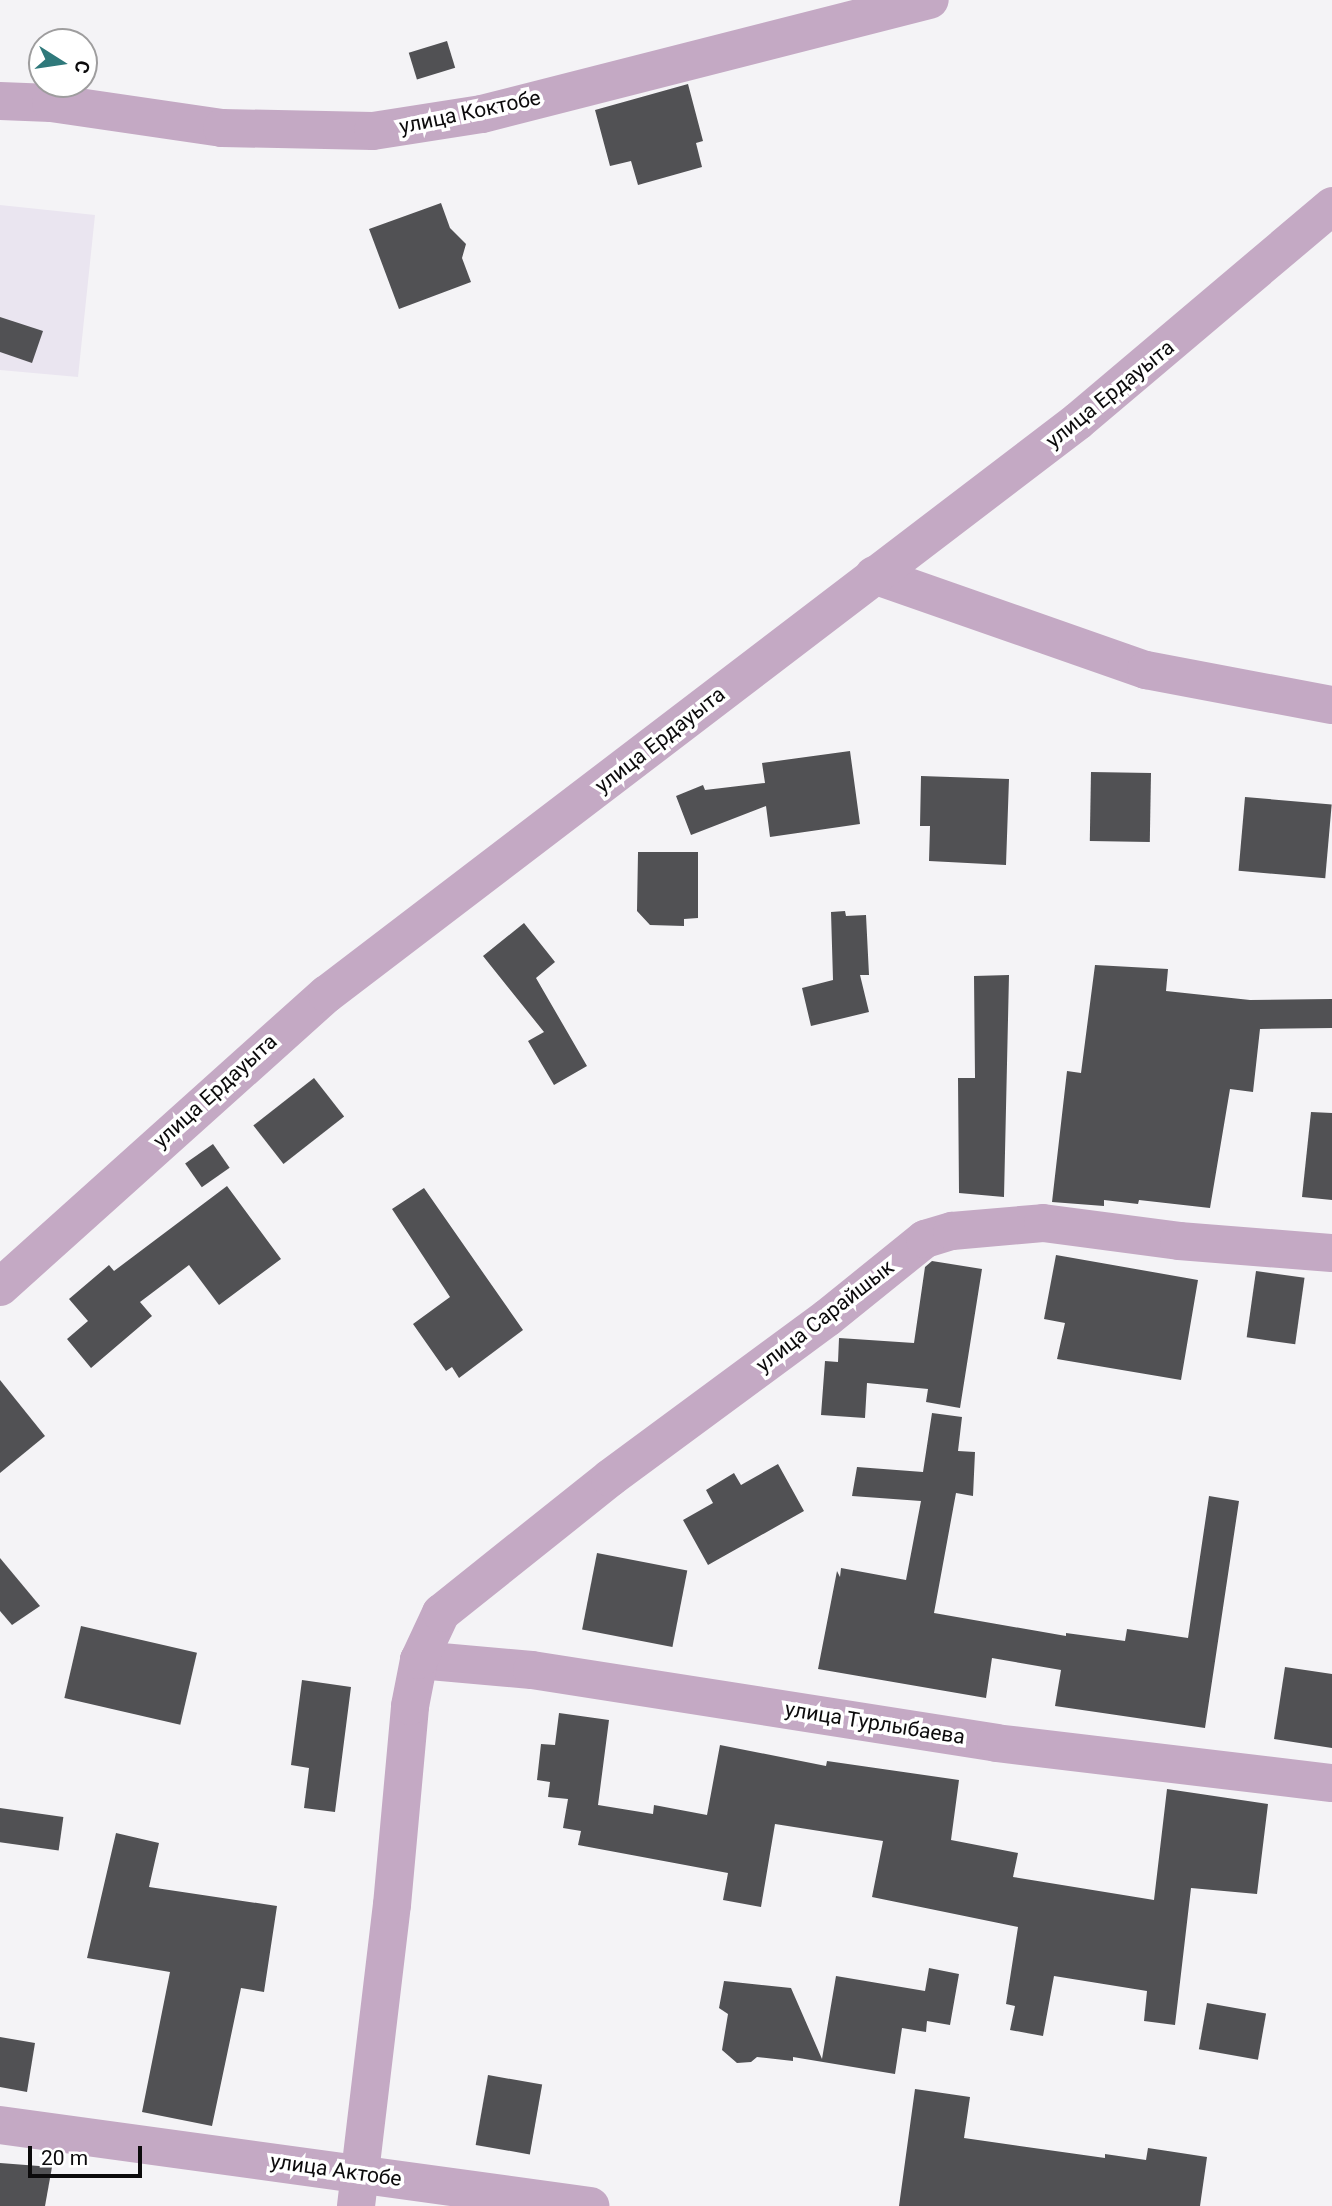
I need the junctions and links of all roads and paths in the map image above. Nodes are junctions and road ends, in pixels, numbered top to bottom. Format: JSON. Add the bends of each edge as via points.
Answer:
{"nodes":[{"id":1,"x":930,"y":0,"type":"edge"},
{"id":2,"x":0,"y":101,"type":"edge"},
{"id":3,"x":1332,"y":206,"type":"edge"},
{"id":4,"x":874,"y":575,"type":"junction"},
{"id":5,"x":1332,"y":705,"type":"edge"},
{"id":6,"x":1332,"y":1253,"type":"edge"},
{"id":7,"x":0,"y":1287,"type":"edge"},
{"id":8,"x":419,"y":1660,"type":"junction"},
{"id":9,"x":1332,"y":1783,"type":"edge"},
{"id":10,"x":0,"y":2125,"type":"edge"},
{"id":11,"x":358,"y":2190,"type":"edge"},
{"id":12,"x":590,"y":2206,"type":"edge"}],
"edges":[{"from":1,"to":2,"type":"street","name":"улица Коктобе","via":[[482,114],[373,131],[222,128],[51,103]]},
{"from":3,"to":4,"type":"street","name":"улица Ердауыта","via":[[1078,421]]},
{"from":4,"to":5,"type":"street","via":[[1146,670]]},
{"from":4,"to":7,"type":"street","name":"улица Ердауыта","via":[[327,994]]},
{"from":6,"to":8,"type":"street","name":"улица Сарайшык","via":[[1179,1241],[1043,1223],[953,1231],[925,1239],[441,1613]]},
{"from":8,"to":9,"type":"street","name":"улица Турлыбаева","via":[[532,1670],[996,1743]]},
{"from":8,"to":11,"type":"street","name":"улица Сарайшык","via":[[410,1706]]},
{"from":10,"to":11,"type":"street","name":"улица Актобе"},
{"from":11,"to":12,"type":"street","name":"улица Актобе"}]}
